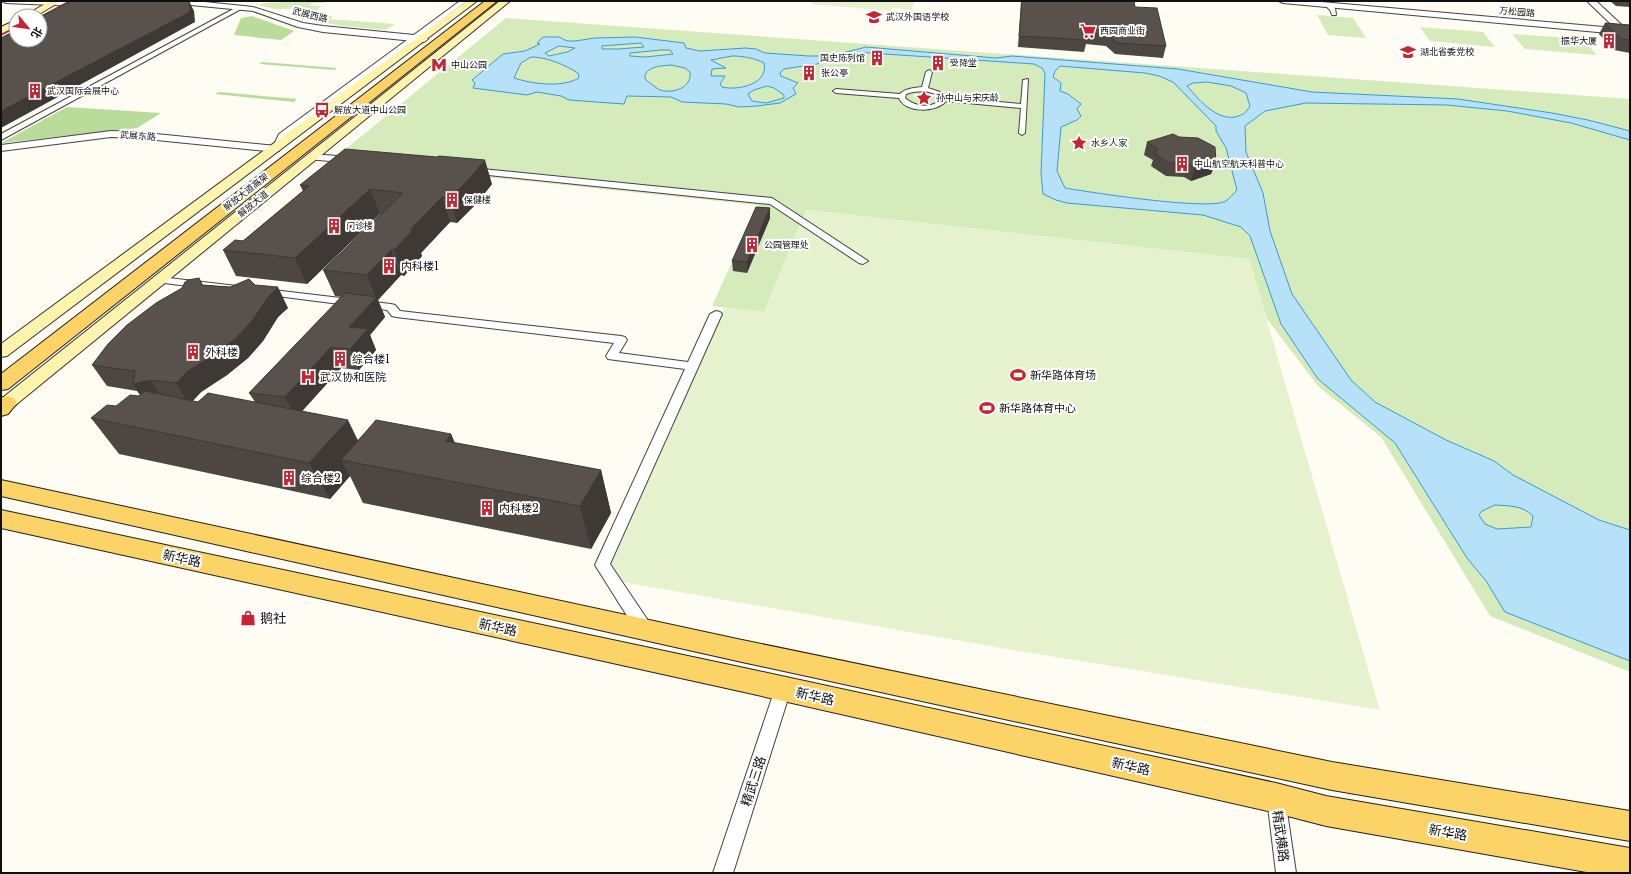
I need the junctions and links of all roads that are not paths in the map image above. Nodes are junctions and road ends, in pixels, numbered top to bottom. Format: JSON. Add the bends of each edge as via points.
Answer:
{"nodes":[{"id":1,"x":6,"y":1,"type":"edge"},
{"id":2,"x":170,"y":1,"type":"edge"},
{"id":3,"x":464,"y":1,"type":"edge"},
{"id":4,"x":473,"y":1,"type":"edge"},
{"id":5,"x":484,"y":1,"type":"edge"},
{"id":6,"x":492,"y":1,"type":"edge"},
{"id":7,"x":506,"y":1,"type":"edge"},
{"id":8,"x":1283,"y":1,"type":"edge"},
{"id":9,"x":1591,"y":1,"type":"edge"},
{"id":10,"x":56,"y":2,"type":"edge"},
{"id":11,"x":79,"y":2,"type":"edge"},
{"id":12,"x":1328,"y":5,"type":"junction"},
{"id":13,"x":44,"y":8,"type":"edge"},
{"id":14,"x":240,"y":8,"type":"junction"},
{"id":15,"x":58,"y":13,"type":"edge"},
{"id":16,"x":1334,"y":14,"type":"dead end"},
{"id":17,"x":1626,"y":32,"type":"edge"},
{"id":18,"x":419,"y":38,"type":"junction"},
{"id":19,"x":929,"y":72,"type":"dead end"},
{"id":20,"x":1026,"y":80,"type":"dead end"},
{"id":21,"x":925,"y":89,"type":"junction"},
{"id":22,"x":836,"y":91,"type":"dead end"},
{"id":23,"x":902,"y":96,"type":"junction"},
{"id":24,"x":944,"y":99,"type":"junction"},
{"id":25,"x":1024,"y":106,"type":"junction"},
{"id":26,"x":921,"y":107,"type":"junction"},
{"id":27,"x":918,"y":114,"type":"dead end"},
{"id":28,"x":1022,"y":133,"type":"dead end"},
{"id":29,"x":1,"y":137,"type":"edge"},
{"id":30,"x":1,"y":148,"type":"edge"},
{"id":31,"x":276,"y":149,"type":"junction"},
{"id":32,"x":310,"y":157,"type":"junction"},
{"id":33,"x":357,"y":161,"type":"edge"},
{"id":34,"x":466,"y":170,"type":"edge"},
{"id":35,"x":863,"y":261,"type":"dead end"},
{"id":36,"x":160,"y":280,"type":"junction"},
{"id":37,"x":716,"y":314,"type":"dead end"},
{"id":38,"x":1,"y":352,"type":"edge"},
{"id":39,"x":692,"y":366,"type":"junction"},
{"id":40,"x":1,"y":370,"type":"edge"},
{"id":41,"x":1,"y":384,"type":"edge"},
{"id":42,"x":3,"y":406,"type":"edge"},
{"id":43,"x":1,"y":488,"type":"edge"},
{"id":44,"x":1,"y":519,"type":"edge"},
{"id":45,"x":645,"y":630,"type":"junction"},
{"id":46,"x":783,"y":689,"type":"junction"},
{"id":47,"x":1276,"y":798,"type":"junction"},
{"id":48,"x":1630,"y":826,"type":"edge"},
{"id":49,"x":1630,"y":864,"type":"edge"},
{"id":50,"x":1284,"y":872,"type":"edge"},
{"id":51,"x":723,"y":873,"type":"edge"}],
"edges":[{"from":1,"to":10,"type":"street"},
{"from":2,"to":14,"type":"street","name":"武展西路"},
{"from":3,"to":18,"type":"street"},
{"from":4,"to":18,"type":"main road"},
{"from":5,"to":40,"type":"main road","name":"解放大道高架"},
{"from":6,"to":41,"type":"main road","name":"解放大道高架"},
{"from":7,"to":32,"type":"main road","name":"解放大道"},
{"from":8,"to":12,"type":"street","name":"万松园路"},
{"from":9,"to":17,"type":"street"},
{"from":10,"to":11,"type":"street"},
{"from":10,"to":13,"type":"main road"},
{"from":11,"to":15,"type":"main road"},
{"from":12,"to":16,"type":"street","via":[[1334,9]]},
{"from":12,"to":17,"type":"street","name":"万松园路"},
{"from":14,"to":18,"type":"street","name":"武展西路","via":[[264,12],[301,25],[322,29]]},
{"from":14,"to":29,"type":"street"},
{"from":18,"to":31,"type":"main road"},
{"from":19,"to":21,"type":"street"},
{"from":20,"to":25,"type":"street"},
{"from":21,"to":23,"type":"street","via":[[912,90]]},
{"from":21,"to":24,"type":"street","via":[[941,94]]},
{"from":22,"to":23,"type":"street"},
{"from":23,"to":26,"type":"street","via":[[908,104]]},
{"from":24,"to":25,"type":"street"},
{"from":24,"to":26,"type":"street","via":[[940,104]]},
{"from":25,"to":28,"type":"street"},
{"from":26,"to":27,"type":"street"},
{"from":30,"to":31,"type":"street","name":"武展东路","via":[[111,134]]},
{"from":31,"to":38,"type":"main road"},
{"from":32,"to":33,"type":"street"},
{"from":32,"to":36,"type":"main road","name":"解放大道"},
{"from":34,"to":35,"type":"street","via":[[772,201]]},
{"from":36,"to":39,"type":"street","via":[[391,308],[396,314],[621,340],[612,356]]},
{"from":36,"to":42,"type":"main road","name":"解放大道"},
{"from":37,"to":39,"type":"street"},
{"from":39,"to":45,"type":"street","via":[[602,565]]},
{"from":43,"to":45,"type":"main road"},
{"from":44,"to":46,"type":"main road","name":"新华路"},
{"from":45,"to":48,"type":"main road","via":[[1332,776]]},
{"from":46,"to":47,"type":"main road","name":"新华路"},
{"from":46,"to":51,"type":"street","name":"精武三路"},
{"from":47,"to":49,"type":"main road","name":"新华路","via":[[1326,811]]},
{"from":47,"to":50,"type":"street","name":"精武横路"}]}
